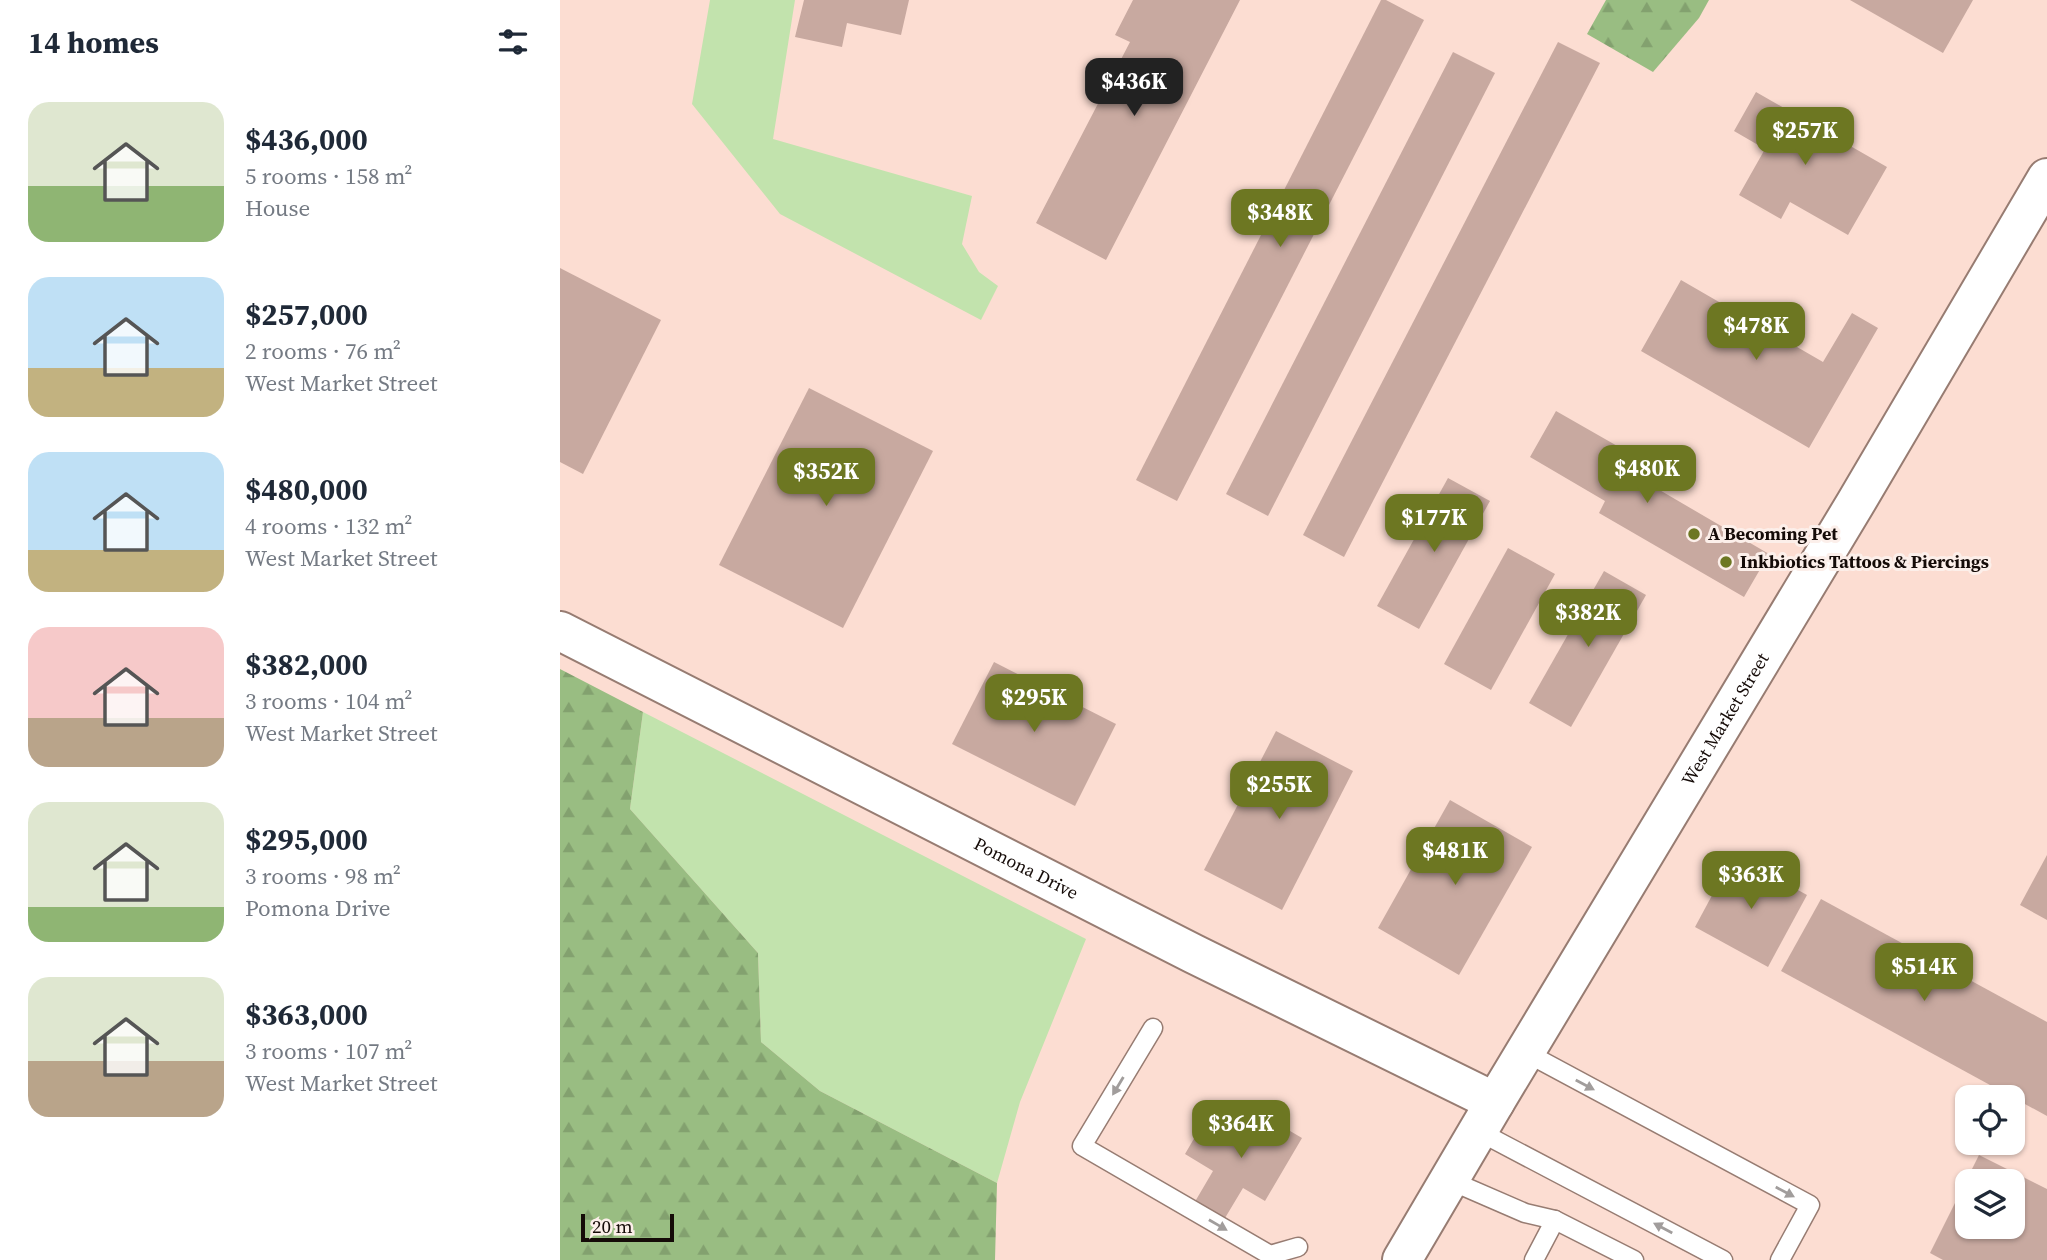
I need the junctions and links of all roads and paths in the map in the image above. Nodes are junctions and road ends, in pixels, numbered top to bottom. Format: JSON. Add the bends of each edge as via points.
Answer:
{"nodes":[{"id":1,"x":2047,"y":178,"type":"edge"},
{"id":2,"x":560,"y":631,"type":"edge"},
{"id":3,"x":1153,"y":1028,"type":"dead end"},
{"id":4,"x":1525,"y":1052,"type":"junction"},
{"id":5,"x":1486,"y":1116,"type":"junction"},
{"id":6,"x":1449,"y":1180,"type":"junction"},
{"id":7,"x":1555,"y":1220,"type":"junction"},
{"id":8,"x":1298,"y":1247,"type":"dead end"},
{"id":9,"x":1629,"y":1259,"type":"edge"},
{"id":10,"x":1402,"y":1260,"type":"edge"},
{"id":11,"x":1534,"y":1260,"type":"edge"},
{"id":12,"x":1723,"y":1260,"type":"edge"},
{"id":13,"x":1780,"y":1260,"type":"edge"}],
"edges":[{"from":1,"to":4,"type":"main road","name":"West Market Street"},
{"from":2,"to":5,"type":"main road","name":"Pomona Drive","via":[[1194,954]]},
{"from":3,"to":8,"type":"lane","one_way":true,"via":[[1082,1146],[1270,1255]]},
{"from":4,"to":5,"type":"main road","name":"West Market Street"},
{"from":4,"to":13,"type":"lane","one_way":true,"via":[[1810,1205]]},
{"from":5,"to":6,"type":"main road","name":"West Market Street"},
{"from":12,"to":5,"type":"lane","one_way":true},
{"from":6,"to":7,"type":"lane","via":[[1525,1213]]},
{"from":6,"to":10,"type":"main road","name":"West Market Street"},
{"from":7,"to":9,"type":"lane"},
{"from":7,"to":11,"type":"lane"}]}
